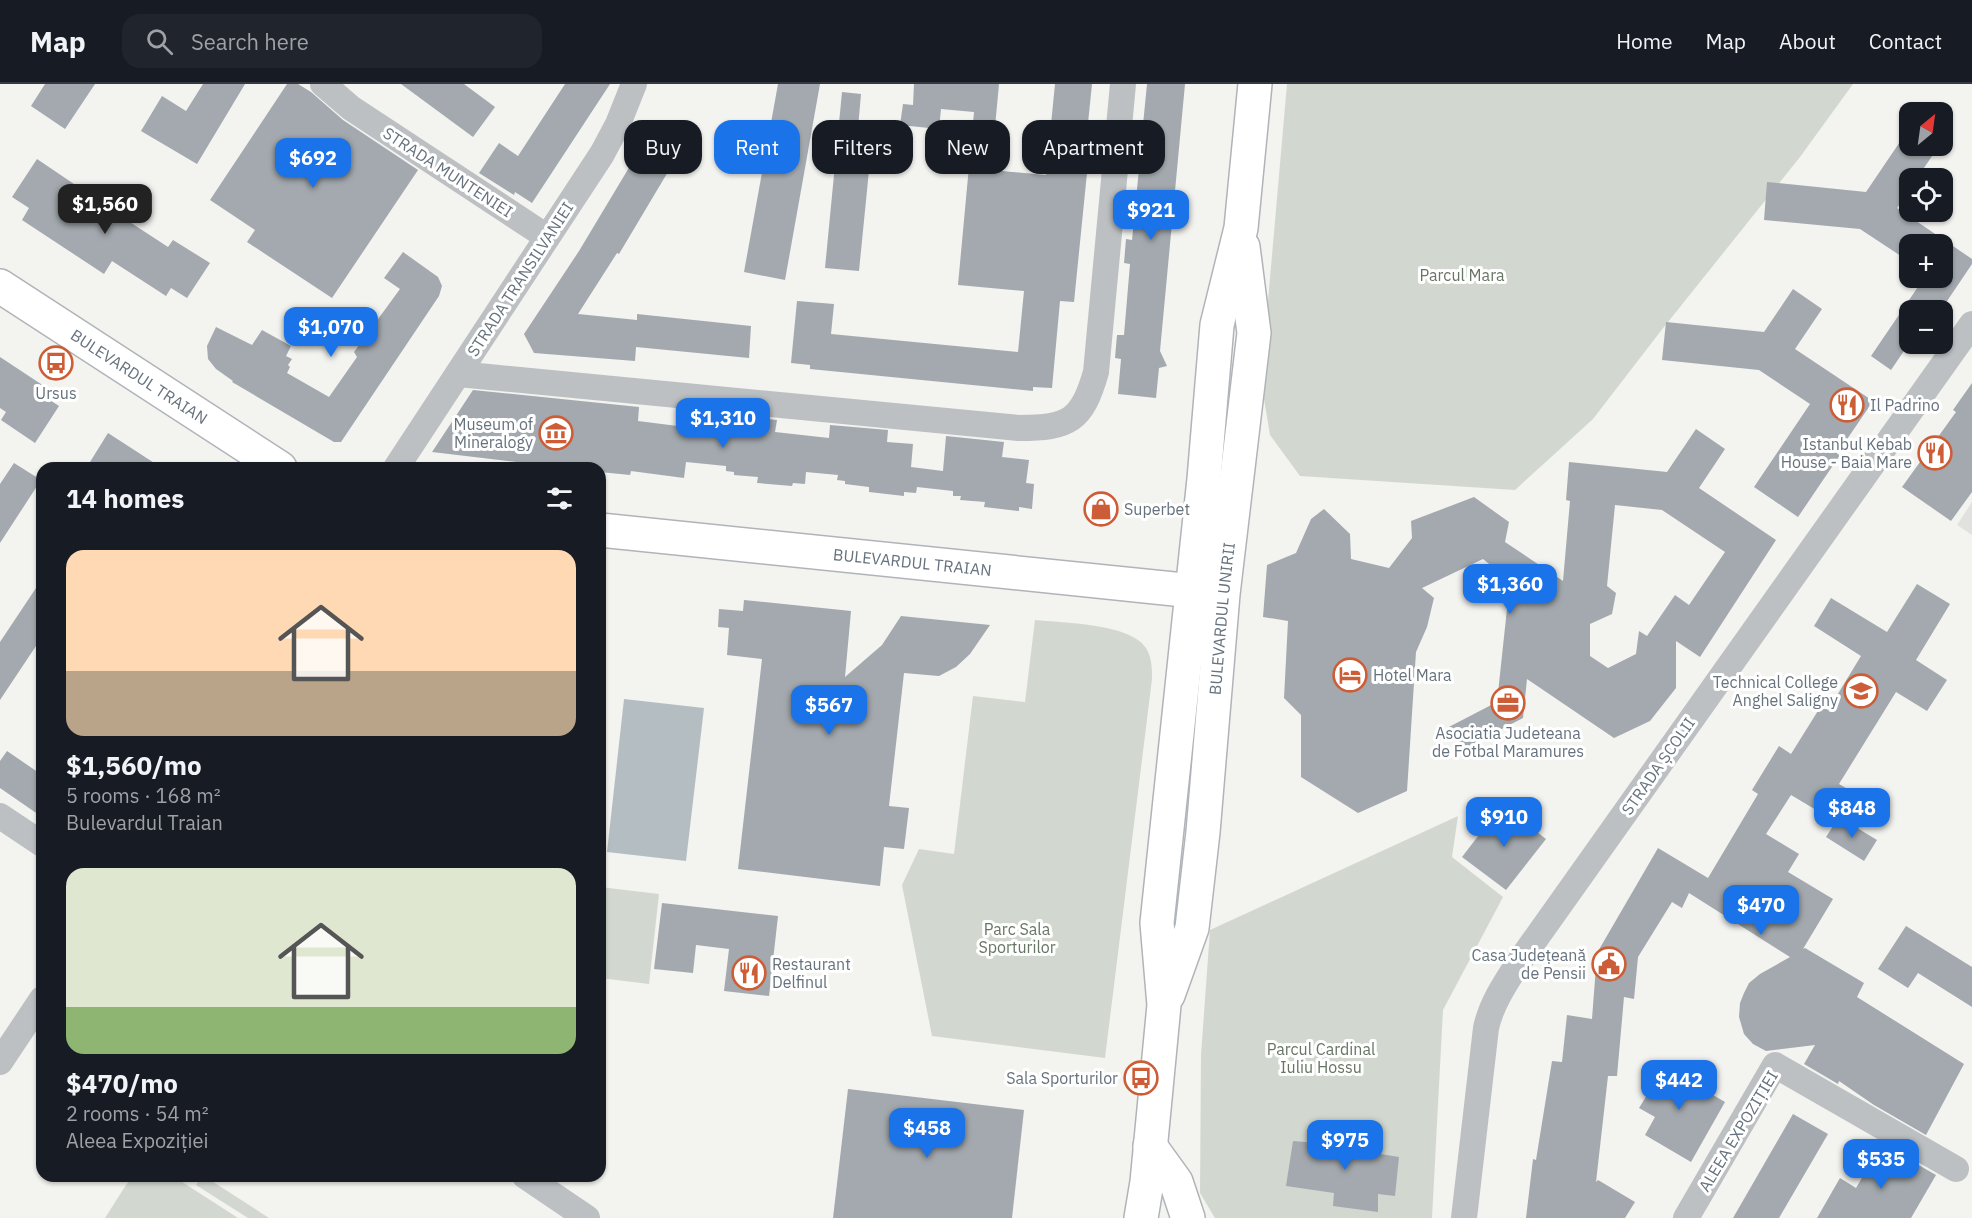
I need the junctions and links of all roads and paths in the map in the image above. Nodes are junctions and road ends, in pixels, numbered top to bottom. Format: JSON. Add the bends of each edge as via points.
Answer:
{"nodes":[{"id":1,"x":323,"y":84,"type":"edge"},
{"id":2,"x":634,"y":84,"type":"edge"},
{"id":3,"x":1123,"y":84,"type":"edge"},
{"id":4,"x":1255,"y":84,"type":"edge"},
{"id":5,"x":547,"y":237,"type":"junction"},
{"id":6,"x":0,"y":286,"type":"edge"},
{"id":7,"x":1972,"y":324,"type":"edge"},
{"id":8,"x":458,"y":374,"type":"junction"},
{"id":9,"x":271,"y":462,"type":"edge"},
{"id":10,"x":400,"y":462,"type":"edge"},
{"id":11,"x":606,"y":531,"type":"edge"},
{"id":12,"x":1208,"y":593,"type":"junction"},
{"id":13,"x":0,"y":816,"type":"edge"},
{"id":14,"x":36,"y":840,"type":"edge"},
{"id":15,"x":36,"y":1008,"type":"edge"},
{"id":16,"x":0,"y":1062,"type":"edge"},
{"id":17,"x":1150,"y":1146,"type":"junction"},
{"id":18,"x":1956,"y":1169,"type":"dead end"},
{"id":19,"x":534,"y":1182,"type":"edge"},
{"id":20,"x":587,"y":1218,"type":"edge"},
{"id":21,"x":1141,"y":1218,"type":"edge"},
{"id":22,"x":1188,"y":1218,"type":"edge"},
{"id":23,"x":1464,"y":1218,"type":"edge"},
{"id":24,"x":1686,"y":1218,"type":"edge"}],
"edges":[{"from":1,"to":5,"type":"street","name":"STRADA MUNTENIEI","via":[[351,108]]},
{"from":2,"to":5,"type":"street","name":"STRADA TRANSILVANIEI","via":[[602,154]]},
{"from":3,"to":8,"type":"street","via":[[1096,372],[1089,398],[1075,418],[1047,428],[1019,428]]},
{"from":4,"to":12,"type":"main road","name":"BULEVARDUL UNIRII","via":[[1241,228],[1254,333]]},
{"from":5,"to":8,"type":"street","name":"STRADA TRANSILVANIEI"},
{"from":6,"to":9,"type":"main road","name":"BULEVARDUL TRAIAN"},
{"from":7,"to":23,"type":"street","name":"STRADA ȘCOLII","via":[[1502,989],[1486,1028]]},
{"from":8,"to":10,"type":"street","name":"STRADA TRANSILVANIEI"},
{"from":11,"to":12,"type":"main road","name":"BULEVARDUL TRAIAN"},
{"from":12,"to":17,"type":"main road","name":"BULEVARDUL UNIRII","via":[[1205,810],[1192,928],[1164,1005]]},
{"from":13,"to":14,"type":"street"},
{"from":15,"to":16,"type":"street"},
{"from":17,"to":21,"type":"main road","name":"BULEVARDUL UNIRII"},
{"from":17,"to":22,"type":"main road","via":[[1176,1182]]},
{"from":18,"to":24,"type":"street","name":"ALEEA EXPOZIȚIEI","via":[[1775,1065]]},
{"from":19,"to":20,"type":"street"}]}
